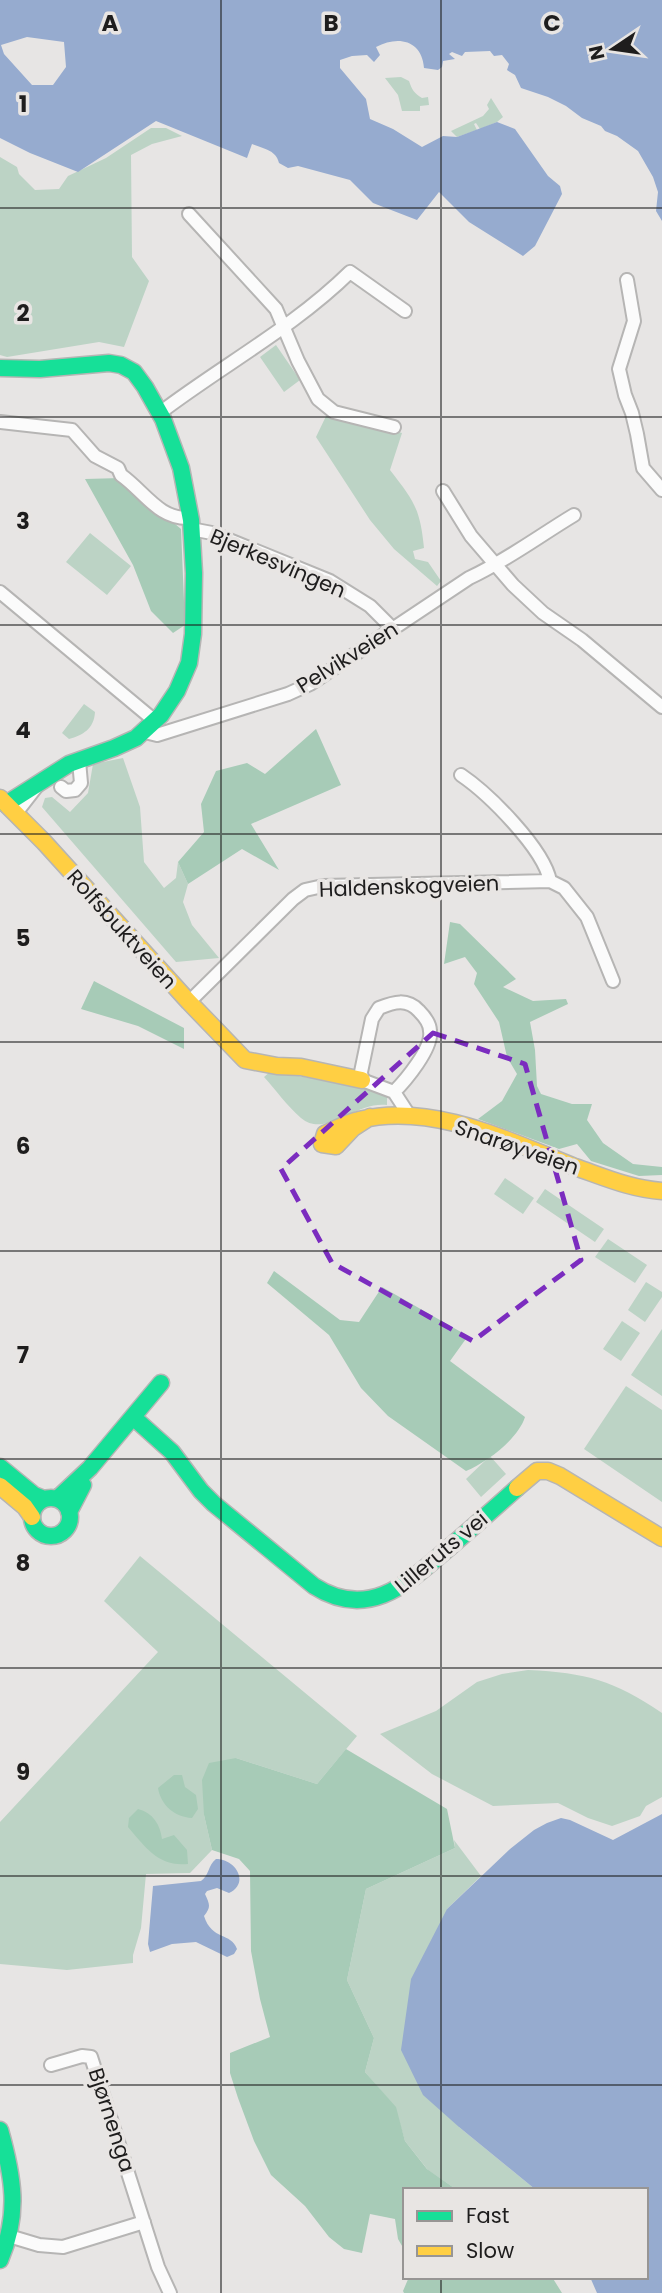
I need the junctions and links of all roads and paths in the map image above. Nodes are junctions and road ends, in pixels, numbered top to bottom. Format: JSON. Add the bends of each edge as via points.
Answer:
{"nodes":[{"id":1,"x":189,"y":214,"type":"dead end"},
{"id":2,"x":627,"y":279,"type":"dead end"},
{"id":3,"x":405,"y":311,"type":"dead end"},
{"id":4,"x":285,"y":325,"type":"junction"},
{"id":5,"x":0,"y":368,"type":"edge"},
{"id":6,"x":161,"y":412,"type":"junction"},
{"id":7,"x":0,"y":422,"type":"edge"},
{"id":8,"x":394,"y":427,"type":"dead end"},
{"id":9,"x":662,"y":490,"type":"edge"},
{"id":10,"x":443,"y":491,"type":"dead end"},
{"id":11,"x":574,"y":515,"type":"dead end"},
{"id":12,"x":191,"y":523,"type":"junction"},
{"id":13,"x":497,"y":565,"type":"junction"},
{"id":14,"x":0,"y":592,"type":"edge"},
{"id":15,"x":393,"y":629,"type":"junction"},
{"id":16,"x":662,"y":707,"type":"edge"},
{"id":17,"x":150,"y":727,"type":"junction"},
{"id":18,"x":79,"y":761,"type":"junction"},
{"id":19,"x":461,"y":775,"type":"dead end"},
{"id":20,"x":61,"y":787,"type":"dead end"},
{"id":21,"x":7,"y":805,"type":"edge"},
{"id":22,"x":550,"y":881,"type":"junction"},
{"id":23,"x":613,"y":981,"type":"dead end"},
{"id":24,"x":188,"y":1002,"type":"junction"},
{"id":25,"x":362,"y":1080,"type":"junction"},
{"id":26,"x":394,"y":1092,"type":"junction"},
{"id":27,"x":409,"y":1115,"type":"junction"},
{"id":28,"x":336,"y":1135,"type":"dead end"},
{"id":29,"x":662,"y":1191,"type":"edge"},
{"id":30,"x":161,"y":1383,"type":"dead end"},
{"id":31,"x":133,"y":1417,"type":"junction"},
{"id":32,"x":0,"y":1467,"type":"edge"},
{"id":33,"x":90,"y":1468,"type":"junction"},
{"id":34,"x":0,"y":1486,"type":"edge"},
{"id":35,"x":51,"y":1499,"type":"junction"},
{"id":36,"x":69,"y":1512,"type":"junction"},
{"id":37,"x":32,"y":1517,"type":"junction"},
{"id":38,"x":662,"y":1538,"type":"edge"},
{"id":39,"x":51,"y":2065,"type":"dead end"},
{"id":40,"x":0,"y":2130,"type":"edge"},
{"id":41,"x":144,"y":2222,"type":"junction"},
{"id":42,"x":9,"y":2236,"type":"junction"},
{"id":43,"x":0,"y":2260,"type":"edge"},
{"id":44,"x":170,"y":2293,"type":"edge"}],
"edges":[{"from":1,"to":4,"type":"street","via":[[276,309]]},
{"from":2,"to":9,"type":"street","via":[[634,321],[619,369],[643,468]]},
{"from":3,"to":4,"type":"street","via":[[349,272]]},
{"from":4,"to":6,"type":"street"},
{"from":4,"to":8,"type":"street","via":[[311,387],[327,408]]},
{"from":5,"to":6,"type":"street","via":[[118,364],[137,376]]},
{"from":6,"to":12,"type":"street","via":[[183,476]]},
{"from":7,"to":12,"type":"street","name":"Bjerkesvingen","via":[[72,430],[90,452],[118,468],[165,514]]},
{"from":10,"to":13,"type":"street","via":[[471,536]]},
{"from":11,"to":13,"type":"street","name":"Pelvikveien"},
{"from":12,"to":15,"type":"street","name":"Bjerkesvingen","via":[[330,581],[370,606]]},
{"from":12,"to":17,"type":"street","via":[[191,653],[180,687]]},
{"from":13,"to":15,"type":"street","name":"Pelvikveien","via":[[469,578]]},
{"from":13,"to":16,"type":"street","via":[[543,613]]},
{"from":14,"to":17,"type":"street"},
{"from":15,"to":17,"type":"street","name":"Pelvikveien","via":[[299,689],[158,735]]},
{"from":17,"to":18,"type":"street","via":[[108,751]]},
{"from":18,"to":20,"type":"street","via":[[81,783],[75,790]]},
{"from":18,"to":21,"type":"street"},
{"from":19,"to":22,"type":"street","via":[[482,789],[513,824],[547,868]]},
{"from":21,"to":24,"type":"street","name":"Rolfsbuktveien"},
{"from":22,"to":23,"type":"street","via":[[564,888],[587,917]]},
{"from":22,"to":24,"type":"street","name":"Haldenskogveien","via":[[305,890]]},
{"from":24,"to":25,"type":"street","name":"Rolfsbuktveien","via":[[245,1060]]},
{"from":25,"to":26,"type":"street"},
{"from":25,"to":26,"type":"street","via":[[372,1019],[379,1007],[398,1001],[414,1006],[431,1032],[408,1079]]},
{"from":26,"to":27,"type":"street"},
{"from":27,"to":28,"type":"street","name":"Snarøyveien","via":[[362,1120]]},
{"from":27,"to":29,"type":"street","name":"Snarøyveien","via":[[469,1129],[628,1186]]},
{"from":30,"to":31,"type":"street"},
{"from":31,"to":33,"type":"street"},
{"from":31,"to":38,"type":"street","name":"Lilleruts vei","via":[[177,1457],[207,1498],[309,1581],[337,1598],[374,1599],[391,1594],[537,1471],[560,1476]]},
{"from":32,"to":35,"type":"street","via":[[34,1495]]},
{"from":33,"to":35,"type":"street"},
{"from":33,"to":36,"type":"street"},
{"from":34,"to":37,"type":"street"},
{"from":35,"to":36,"type":"street"},
{"from":35,"to":37,"type":"street","via":[[34,1508]]},
{"from":36,"to":37,"type":"street","via":[[66,1528],[55,1535],[39,1532]]},
{"from":39,"to":41,"type":"street","name":"Bjørnenga","via":[[91,2057]]},
{"from":40,"to":42,"type":"street","via":[[14,2197]]},
{"from":41,"to":42,"type":"street","via":[[63,2247]]},
{"from":41,"to":44,"type":"street","name":"Bjørnenga"},
{"from":42,"to":43,"type":"street"}]}
